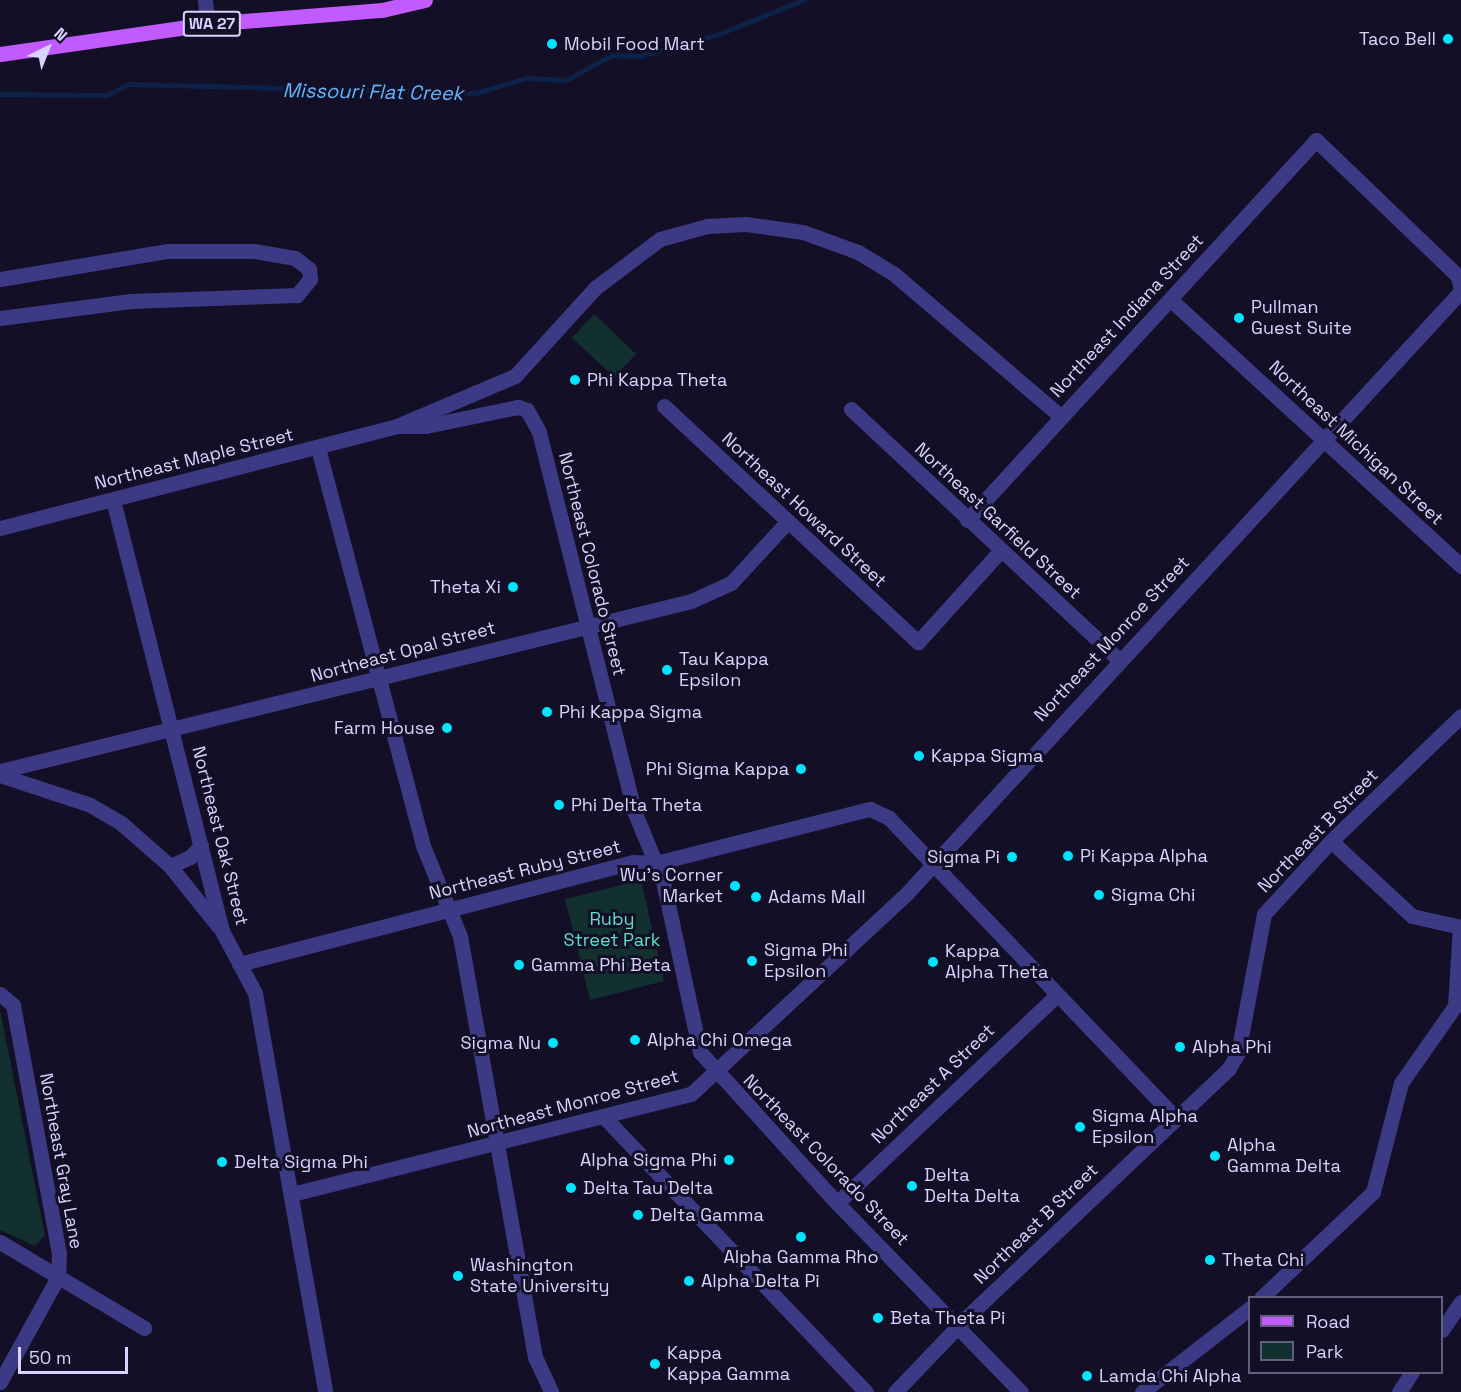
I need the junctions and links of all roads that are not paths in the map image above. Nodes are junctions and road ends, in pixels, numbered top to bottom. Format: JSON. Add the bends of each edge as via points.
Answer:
{"nodes":[{"id":1,"x":205,"y":0,"type":"edge"},
{"id":2,"x":425,"y":0,"type":"edge"},
{"id":3,"x":207,"y":24,"type":"junction"},
{"id":4,"x":0,"y":54,"type":"edge"},
{"id":5,"x":0,"y":279,"type":"edge"},
{"id":6,"x":1461,"y":291,"type":"edge"},
{"id":7,"x":1171,"y":300,"type":"junction"},
{"id":8,"x":0,"y":318,"type":"edge"},
{"id":9,"x":664,"y":406,"type":"dead end"},
{"id":10,"x":518,"y":407,"type":"joint"},
{"id":11,"x":851,"y":410,"type":"dead end"},
{"id":12,"x":1060,"y":416,"type":"junction"},
{"id":13,"x":397,"y":426,"type":"junction"},
{"id":14,"x":1324,"y":440,"type":"junction"},
{"id":15,"x":318,"y":448,"type":"junction"},
{"id":16,"x":113,"y":500,"type":"junction"},
{"id":17,"x":967,"y":520,"type":"junction"},
{"id":18,"x":788,"y":521,"type":"junction"},
{"id":19,"x":0,"y":528,"type":"edge"},
{"id":20,"x":1001,"y":550,"type":"junction"},
{"id":21,"x":1461,"y":566,"type":"edge"},
{"id":22,"x":588,"y":628,"type":"junction"},
{"id":23,"x":1119,"y":660,"type":"junction"},
{"id":24,"x":378,"y":678,"type":"junction"},
{"id":25,"x":1461,"y":716,"type":"edge"},
{"id":26,"x":173,"y":731,"type":"junction"},
{"id":27,"x":0,"y":773,"type":"edge"},
{"id":28,"x":1331,"y":840,"type":"junction"},
{"id":29,"x":201,"y":845,"type":"junction"},
{"id":30,"x":656,"y":863,"type":"junction"},
{"id":31,"x":170,"y":866,"type":"junction"},
{"id":32,"x":933,"y":866,"type":"junction"},
{"id":33,"x":450,"y":910,"type":"junction"},
{"id":34,"x":1461,"y":927,"type":"edge"},
{"id":35,"x":222,"y":931,"type":"junction"},
{"id":36,"x":239,"y":964,"type":"junction"},
{"id":37,"x":0,"y":994,"type":"edge"},
{"id":38,"x":1056,"y":995,"type":"junction"},
{"id":39,"x":715,"y":1072,"type":"junction"},
{"id":40,"x":1176,"y":1118,"type":"junction"},
{"id":41,"x":606,"y":1119,"type":"junction"},
{"id":42,"x":498,"y":1145,"type":"junction"},
{"id":43,"x":292,"y":1194,"type":"junction"},
{"id":44,"x":837,"y":1203,"type":"junction"},
{"id":45,"x":0,"y":1242,"type":"edge"},
{"id":46,"x":58,"y":1277,"type":"junction"},
{"id":47,"x":1263,"y":1296,"type":"edge"},
{"id":48,"x":1461,"y":1302,"type":"edge"},
{"id":49,"x":1248,"y":1310,"type":"edge"},
{"id":50,"x":959,"y":1327,"type":"junction"},
{"id":51,"x":144,"y":1328,"type":"dead end"},
{"id":52,"x":1443,"y":1329,"type":"edge"},
{"id":53,"x":1411,"y":1374,"type":"edge"},
{"id":54,"x":0,"y":1382,"type":"edge"},
{"id":55,"x":325,"y":1392,"type":"edge"},
{"id":56,"x":551,"y":1392,"type":"edge"},
{"id":57,"x":866,"y":1392,"type":"edge"},
{"id":58,"x":895,"y":1392,"type":"edge"},
{"id":59,"x":1021,"y":1392,"type":"edge"},
{"id":60,"x":1142,"y":1392,"type":"edge"},
{"id":61,"x":1399,"y":1392,"type":"edge"}],
"edges":[{"from":1,"to":3,"type":"street"},
{"from":2,"to":3,"type":"main road","number":"WA 27","via":[[382,10]]},
{"from":3,"to":4,"type":"main road","number":"WA 27"},
{"from":5,"to":8,"type":"street","via":[[168,251],[254,251],[295,258],[309,269],[310,279],[297,295],[131,301]]},
{"from":6,"to":7,"type":"street","name":"Northeast Indiana Street","via":[[1458,276],[1316,140]]},
{"from":6,"to":14,"type":"street","name":"Northeast Monroe Street"},
{"from":7,"to":12,"type":"street","name":"Northeast Indiana Street"},
{"from":7,"to":14,"type":"street","name":"Northeast Michigan Street"},
{"from":9,"to":18,"type":"street","name":"Northeast Howard Street"},
{"from":10,"to":13,"type":"street","name":"Northeast Maple Street","via":[[426,426]]},
{"from":10,"to":22,"type":"street","name":"Northeast Colorado Street","via":[[535,417]]},
{"from":11,"to":17,"type":"street","name":"Northeast Garfield Street"},
{"from":12,"to":13,"type":"street","name":"Northeast Maple Street","via":[[894,274],[858,252],[803,232],[746,224],[707,226],[660,239],[595,288],[515,376]]},
{"from":12,"to":17,"type":"street","name":"Northeast Indiana Street"},
{"from":13,"to":15,"type":"street","name":"Northeast Maple Street"},
{"from":14,"to":21,"type":"street","name":"Northeast Michigan Street"},
{"from":14,"to":23,"type":"street","name":"Northeast Monroe Street"},
{"from":15,"to":16,"type":"street","name":"Northeast Maple Street"},
{"from":15,"to":24,"type":"street"},
{"from":16,"to":19,"type":"street","name":"Northeast Maple Street"},
{"from":16,"to":26,"type":"street","name":"Northeast Oak Street"},
{"from":17,"to":20,"type":"street","name":"Northeast Garfield Street"},
{"from":18,"to":20,"type":"street","name":"Northeast Howard Street","via":[[918,642]]},
{"from":18,"to":22,"type":"street","name":"Northeast Opal Street","via":[[720,591]]},
{"from":20,"to":23,"type":"street","name":"Northeast Garfield Street"},
{"from":22,"to":24,"type":"street","name":"Northeast Opal Street"},
{"from":22,"to":30,"type":"street","name":"Northeast Colorado Street","via":[[634,811]]},
{"from":23,"to":32,"type":"street","name":"Northeast Monroe Street"},
{"from":24,"to":26,"type":"street","name":"Northeast Opal Street"},
{"from":24,"to":33,"type":"street","via":[[423,846]]},
{"from":25,"to":28,"type":"street","name":"Northeast B Street"},
{"from":26,"to":27,"type":"street","name":"Northeast Opal Street"},
{"from":26,"to":29,"type":"street","name":"Northeast Oak Street"},
{"from":27,"to":31,"type":"street","via":[[90,805],[122,823]]},
{"from":28,"to":34,"type":"street","via":[[1412,916]]},
{"from":28,"to":40,"type":"street","name":"Northeast B Street","via":[[1264,914],[1238,1053],[1229,1068]]},
{"from":29,"to":31,"type":"street"},
{"from":29,"to":35,"type":"street","name":"Northeast Oak Street"},
{"from":30,"to":32,"type":"street","name":"Northeast Ruby Street","via":[[870,809],[889,818]]},
{"from":30,"to":33,"type":"street","name":"Northeast Ruby Street","via":[[634,862]]},
{"from":30,"to":39,"type":"street","name":"Northeast Colorado Street","via":[[700,1052]]},
{"from":31,"to":35,"type":"street"},
{"from":32,"to":38,"type":"street"},
{"from":32,"to":39,"type":"street","name":"Northeast Monroe Street"},
{"from":33,"to":36,"type":"street","name":"Northeast Ruby Street"},
{"from":33,"to":42,"type":"street","via":[[460,936]]},
{"from":34,"to":47,"type":"street","via":[[1455,1006],[1401,1083],[1373,1192]]},
{"from":35,"to":36,"type":"street","name":"Northeast Oak Street"},
{"from":36,"to":43,"type":"street","name":"Northeast Oak Street","via":[[255,993]]},
{"from":37,"to":46,"type":"street","name":"Northeast Gray Lane","via":[[13,1005],[46,1171]]},
{"from":38,"to":40,"type":"street"},
{"from":38,"to":44,"type":"street","name":"Northeast A Street"},
{"from":39,"to":41,"type":"street","name":"Northeast Monroe Street","via":[[692,1094]]},
{"from":39,"to":44,"type":"street","name":"Northeast Colorado Street"},
{"from":40,"to":50,"type":"street","name":"Northeast B Street"},
{"from":41,"to":42,"type":"street","name":"Northeast Monroe Street"},
{"from":41,"to":57,"type":"street"},
{"from":42,"to":43,"type":"street","name":"Northeast Monroe Street"},
{"from":42,"to":56,"type":"street","via":[[535,1357]]},
{"from":43,"to":55,"type":"street","name":"Northeast Oak Street"},
{"from":44,"to":50,"type":"street","name":"Northeast Colorado Street"},
{"from":45,"to":46,"type":"street"},
{"from":46,"to":51,"type":"street"},
{"from":46,"to":54,"type":"street"},
{"from":48,"to":52,"type":"street"},
{"from":49,"to":60,"type":"street"},
{"from":50,"to":58,"type":"street","name":"Northeast B Street"},
{"from":50,"to":59,"type":"street","name":"Northeast Colorado Street"},
{"from":53,"to":61,"type":"street"}]}
